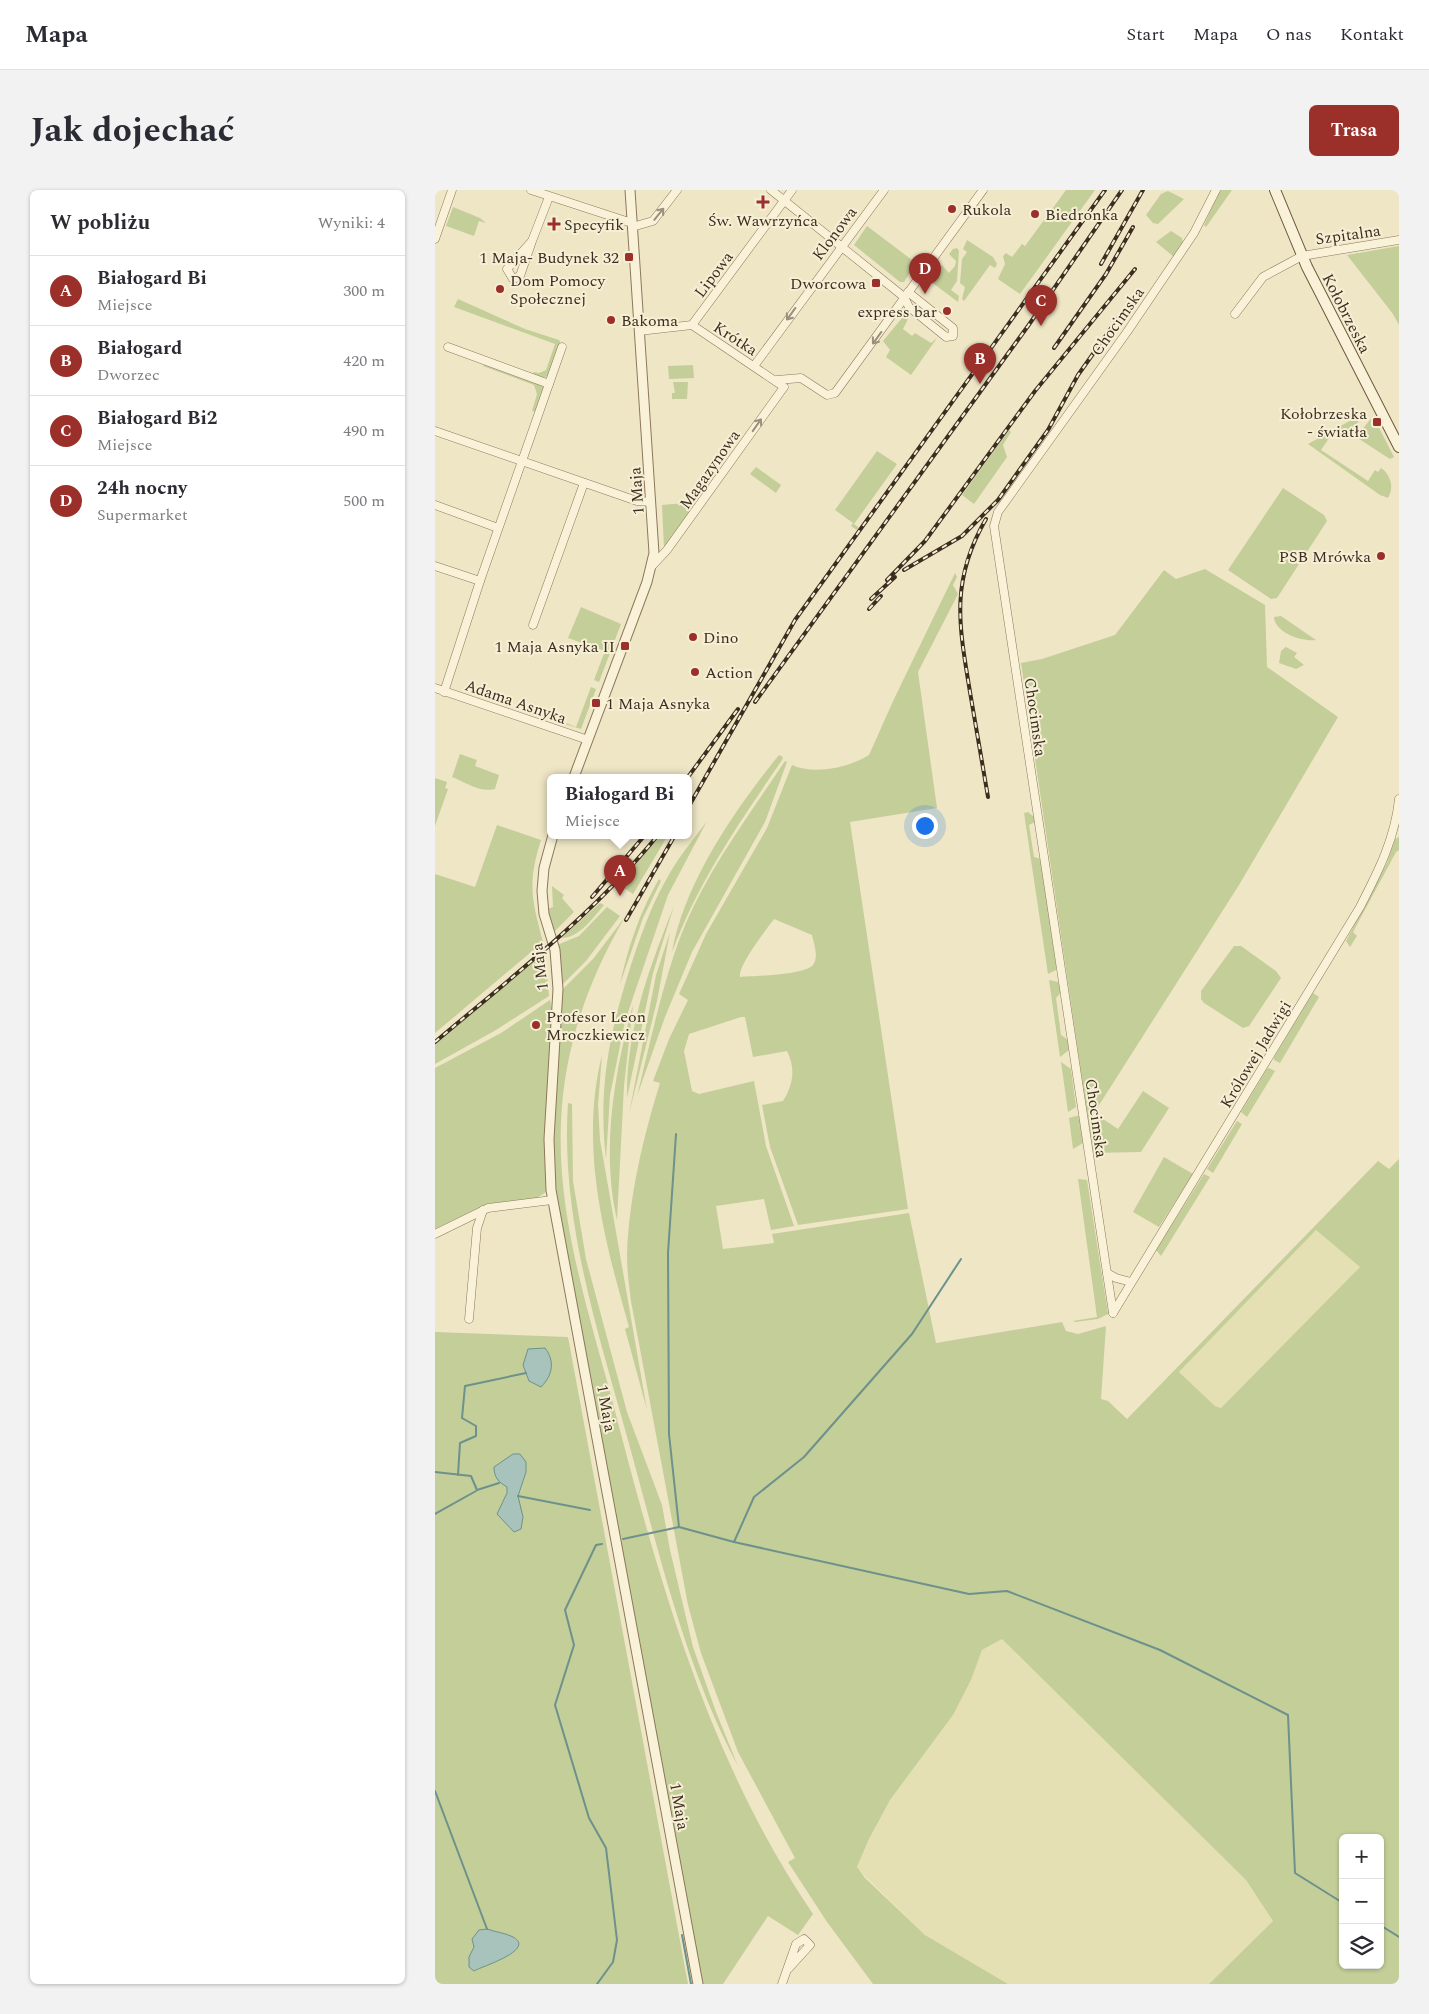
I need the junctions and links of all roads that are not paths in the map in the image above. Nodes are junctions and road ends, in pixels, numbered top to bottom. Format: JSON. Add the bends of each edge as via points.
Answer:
{"nodes":[{"id":1,"x":452,"y":190,"type":"edge"},
{"id":2,"x":531,"y":190,"type":"edge"},
{"id":3,"x":630,"y":190,"type":"edge"},
{"id":4,"x":677,"y":190,"type":"edge"},
{"id":5,"x":771,"y":190,"type":"edge"},
{"id":6,"x":791,"y":190,"type":"edge"},
{"id":7,"x":884,"y":190,"type":"edge"},
{"id":8,"x":983,"y":190,"type":"edge"},
{"id":9,"x":1217,"y":190,"type":"edge"},
{"id":10,"x":1275,"y":190,"type":"edge"},
{"id":11,"x":549,"y":196,"type":"junction"},
{"id":12,"x":785,"y":201,"type":"junction"},
{"id":13,"x":632,"y":225,"type":"junction"},
{"id":14,"x":435,"y":239,"type":"edge"},
{"id":15,"x":1399,"y":240,"type":"edge"},
{"id":16,"x":532,"y":242,"type":"dead end"},
{"id":17,"x":843,"y":248,"type":"junction"},
{"id":18,"x":1302,"y":256,"type":"junction"},
{"id":19,"x":906,"y":295,"type":"junction"},
{"id":20,"x":1235,"y":314,"type":"dead end"},
{"id":21,"x":692,"y":325,"type":"junction"},
{"id":22,"x":639,"y":331,"type":"junction"},
{"id":23,"x":448,"y":347,"type":"dead end"},
{"id":24,"x":562,"y":347,"type":"dead end"},
{"id":25,"x":754,"y":366,"type":"junction"},
{"id":26,"x":781,"y":383,"type":"junction"},
{"id":27,"x":549,"y":384,"type":"junction"},
{"id":28,"x":435,"y":431,"type":"edge"},
{"id":29,"x":1399,"y":447,"type":"edge"},
{"id":30,"x":523,"y":461,"type":"junction"},
{"id":31,"x":584,"y":483,"type":"junction"},
{"id":32,"x":651,"y":502,"type":"junction"},
{"id":33,"x":435,"y":505,"type":"edge"},
{"id":34,"x":498,"y":528,"type":"junction"},
{"id":35,"x":435,"y":566,"type":"edge"},
{"id":36,"x":652,"y":566,"type":"junction"},
{"id":37,"x":480,"y":581,"type":"junction"},
{"id":38,"x":533,"y":625,"type":"dead end"},
{"id":39,"x":435,"y":688,"type":"edge"},
{"id":40,"x":444,"y":692,"type":"junction"},
{"id":41,"x":588,"y":740,"type":"junction"},
{"id":42,"x":575,"y":774,"type":"edge"},
{"id":43,"x":1399,"y":800,"type":"edge"},
{"id":44,"x":1399,"y":810,"type":"edge"},
{"id":45,"x":1396,"y":832,"type":"edge"},
{"id":46,"x":552,"y":839,"type":"edge"},
{"id":47,"x":552,"y":1200,"type":"junction"},
{"id":48,"x":483,"y":1210,"type":"junction"},
{"id":49,"x":435,"y":1234,"type":"edge"},
{"id":50,"x":1107,"y":1273,"type":"junction"},
{"id":51,"x":1131,"y":1282,"type":"junction"},
{"id":52,"x":1113,"y":1313,"type":"joint"},
{"id":53,"x":469,"y":1319,"type":"dead end"},
{"id":54,"x":789,"y":1968,"type":"dead end"},
{"id":55,"x":698,"y":1984,"type":"edge"},
{"id":56,"x":782,"y":1984,"type":"edge"}],
"edges":[{"from":1,"to":14,"type":"street"},
{"from":2,"to":11,"type":"street"},
{"from":3,"to":13,"type":"street","name":"1 Maja"},
{"from":13,"to":4,"type":"street","one_way":true,"via":[[653,221]]},
{"from":5,"to":12,"type":"street"},
{"from":6,"to":12,"type":"street","name":"Lipowa"},
{"from":7,"to":17,"type":"street","name":"Klonowa"},
{"from":8,"to":19,"type":"street"},
{"from":9,"to":50,"type":"street","name":"Chocimska","via":[[1194,233],[1127,332],[997,513],[994,526]]},
{"from":10,"to":18,"type":"main road","name":"Kołobrzeska"},
{"from":11,"to":13,"type":"street"},
{"from":11,"to":16,"type":"street"},
{"from":12,"to":17,"type":"street"},
{"from":12,"to":21,"type":"street","name":"Lipowa"},
{"from":13,"to":22,"type":"street","name":"1 Maja"},
{"from":15,"to":18,"type":"street","name":"Szpitalna"},
{"from":17,"to":19,"type":"street"},
{"from":17,"to":25,"type":"street","name":"Klonowa","one_way":true},
{"from":18,"to":20,"type":"street","name":"Szpitalna","via":[[1263,277]]},
{"from":18,"to":29,"type":"main road","name":"Kołobrzeska"},
{"from":19,"to":19,"type":"street","via":[[909,307],[946,337],[953,336],[953,328]]},
{"from":19,"to":26,"type":"street","one_way":true,"via":[[834,394],[827,395],[801,378]]},
{"from":21,"to":22,"type":"street","name":"Krótka"},
{"from":21,"to":25,"type":"street","name":"Krótka"},
{"from":22,"to":32,"type":"street","name":"1 Maja"},
{"from":23,"to":27,"type":"street"},
{"from":24,"to":27,"type":"street"},
{"from":25,"to":26,"type":"street","name":"Krótka"},
{"from":36,"to":26,"type":"street","name":"Magazynowa","one_way":true,"via":[[666,553]]},
{"from":27,"to":30,"type":"street"},
{"from":28,"to":30,"type":"street"},
{"from":30,"to":31,"type":"street"},
{"from":30,"to":34,"type":"street"},
{"from":31,"to":32,"type":"street","via":[[638,501]]},
{"from":31,"to":38,"type":"street"},
{"from":32,"to":36,"type":"street","name":"1 Maja"},
{"from":33,"to":34,"type":"street"},
{"from":34,"to":37,"type":"street"},
{"from":35,"to":37,"type":"street"},
{"from":36,"to":41,"type":"street","name":"1 Maja"},
{"from":37,"to":40,"type":"street"},
{"from":39,"to":40,"type":"street","name":"Adama Asnyka"},
{"from":40,"to":41,"type":"street","name":"Adama Asnyka"},
{"from":41,"to":42,"type":"street","name":"1 Maja"},
{"from":43,"to":44,"type":"street","name":"Królowej Jadwigi"},
{"from":44,"to":45,"type":"street","name":"Królowej Jadwigi"},
{"from":45,"to":51,"type":"street","name":"Królowej Jadwigi","via":[[1360,907]]},
{"from":46,"to":47,"type":"street","name":"1 Maja","via":[[542,891],[555,950],[558,989],[549,1140]]},
{"from":47,"to":48,"type":"street"},
{"from":47,"to":55,"type":"street","name":"1 Maja"},
{"from":48,"to":49,"type":"street"},
{"from":48,"to":53,"type":"street","via":[[477,1228]]},
{"from":50,"to":51,"type":"street"},
{"from":50,"to":52,"type":"street","name":"Chocimska"},
{"from":51,"to":52,"type":"street","name":"Królowej Jadwigi"},
{"from":54,"to":56,"type":"street"}]}
